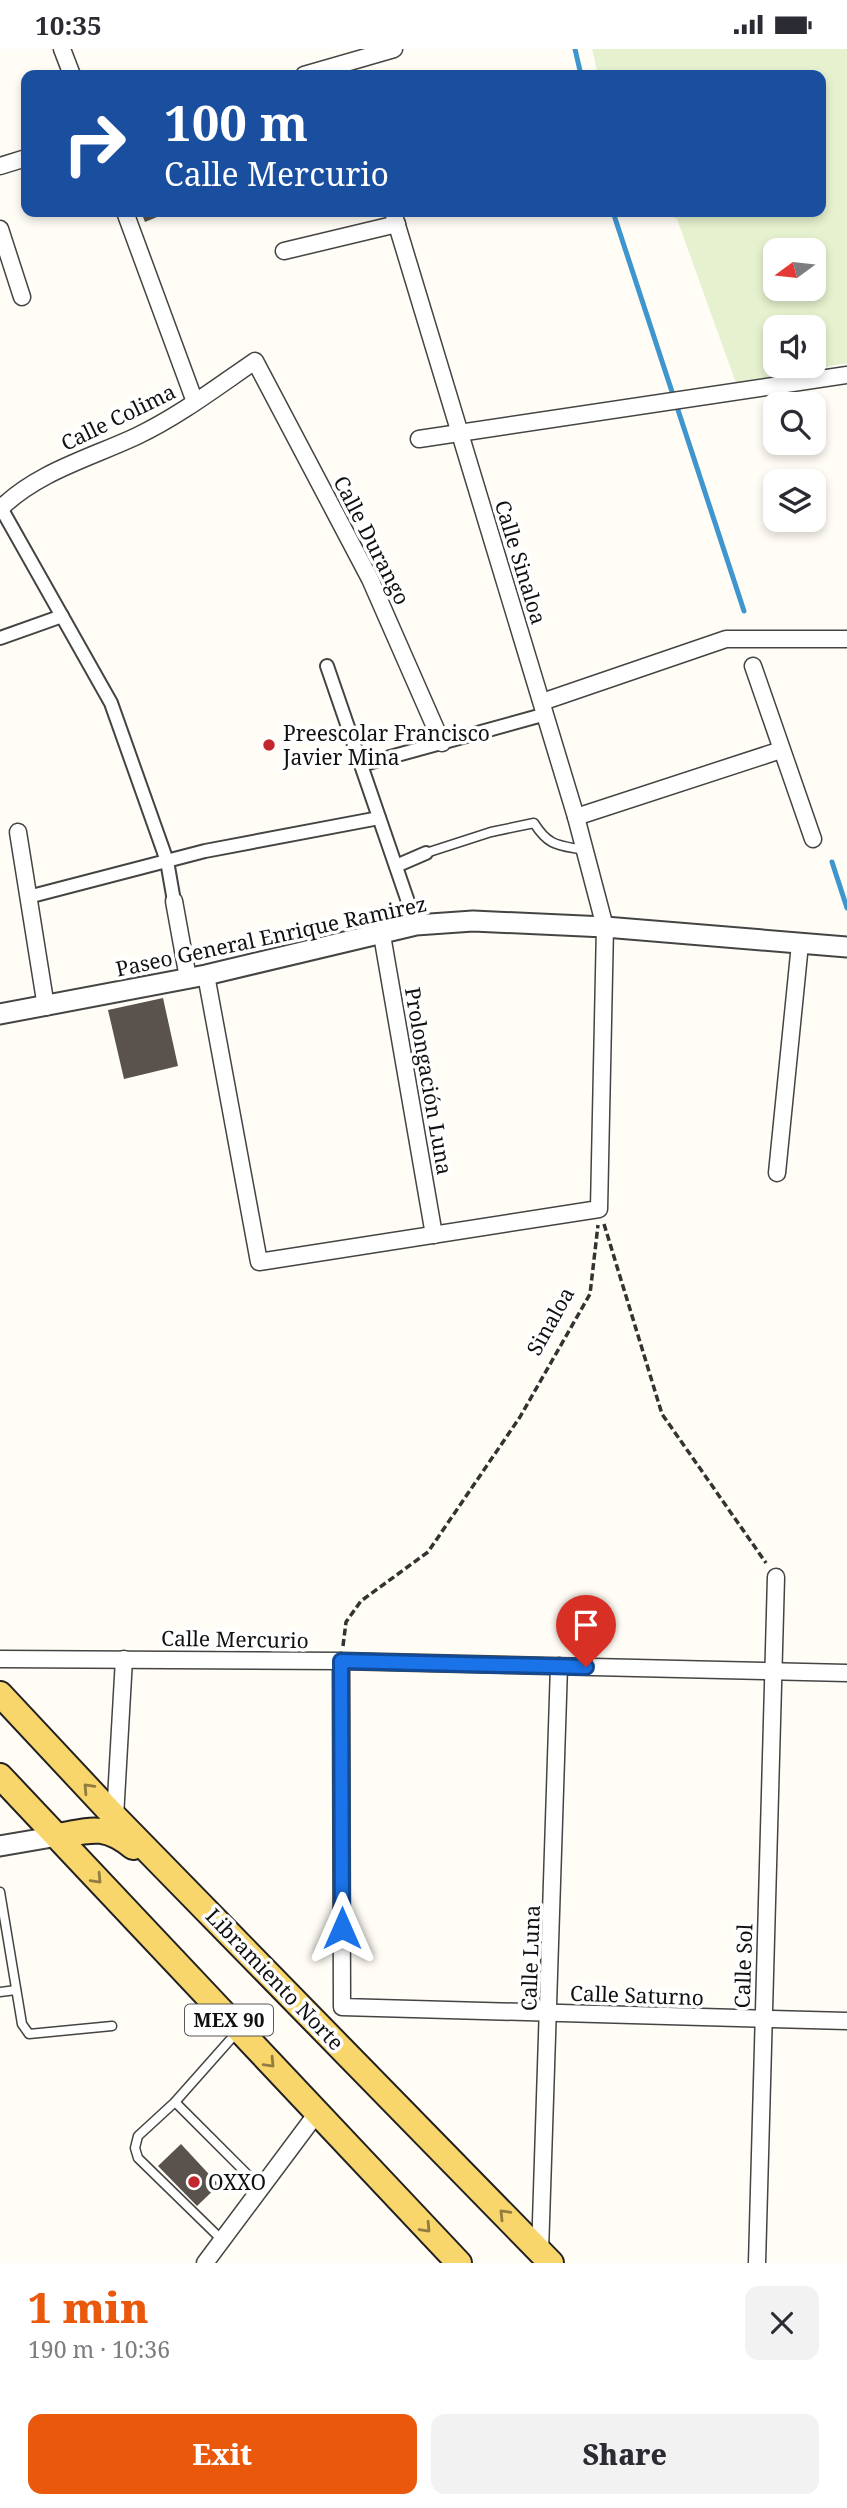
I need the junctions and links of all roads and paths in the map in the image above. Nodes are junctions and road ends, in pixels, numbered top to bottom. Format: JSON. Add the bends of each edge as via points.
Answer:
{"nodes":[{"id":1,"x":62,"y":49,"type":"edge"},
{"id":2,"x":394,"y":49,"type":"edge"},
{"id":3,"x":345,"y":69,"type":"edge"},
{"id":4,"x":70,"y":70,"type":"edge"},
{"id":5,"x":21,"y":160,"type":"edge"},
{"id":6,"x":0,"y":166,"type":"edge"},
{"id":7,"x":127,"y":217,"type":"edge"},
{"id":8,"x":395,"y":218,"type":"edge"},
{"id":9,"x":0,"y":229,"type":"edge"},
{"id":10,"x":284,"y":251,"type":"dead end"},
{"id":11,"x":22,"y":297,"type":"dead end"},
{"id":12,"x":255,"y":361,"type":"joint"},
{"id":13,"x":847,"y":375,"type":"edge"},
{"id":14,"x":195,"y":402,"type":"junction"},
{"id":15,"x":460,"y":434,"type":"junction"},
{"id":16,"x":419,"y":439,"type":"dead end"},
{"id":17,"x":1,"y":509,"type":"edge"},
{"id":18,"x":62,"y":616,"type":"junction"},
{"id":19,"x":0,"y":638,"type":"edge"},
{"id":20,"x":847,"y":639,"type":"edge"},
{"id":21,"x":327,"y":666,"type":"dead end"},
{"id":22,"x":753,"y":666,"type":"dead end"},
{"id":23,"x":544,"y":708,"type":"junction"},
{"id":24,"x":442,"y":743,"type":"junction"},
{"id":25,"x":781,"y":750,"type":"junction"},
{"id":26,"x":361,"y":765,"type":"junction"},
{"id":27,"x":576,"y":817,"type":"junction"},
{"id":28,"x":379,"y":818,"type":"junction"},
{"id":29,"x":18,"y":832,"type":"dead end"},
{"id":30,"x":813,"y":839,"type":"dead end"},
{"id":31,"x":584,"y":850,"type":"junction"},
{"id":32,"x":426,"y":853,"type":"joint"},
{"id":33,"x":167,"y":861,"type":"junction"},
{"id":34,"x":396,"y":866,"type":"junction"},
{"id":35,"x":28,"y":897,"type":"junction"},
{"id":36,"x":174,"y":901,"type":"joint"},
{"id":37,"x":415,"y":925,"type":"junction"},
{"id":38,"x":605,"y":927,"type":"junction"},
{"id":39,"x":383,"y":935,"type":"junction"},
{"id":40,"x":800,"y":944,"type":"junction"},
{"id":41,"x":845,"y":947,"type":"edge"},
{"id":42,"x":197,"y":977,"type":"junction"},
{"id":43,"x":46,"y":1007,"type":"junction"},
{"id":44,"x":0,"y":1014,"type":"edge"},
{"id":45,"x":777,"y":1173,"type":"dead end"},
{"id":46,"x":599,"y":1209,"type":"junction"},
{"id":47,"x":434,"y":1235,"type":"junction"},
{"id":48,"x":776,"y":1577,"type":"joint"},
{"id":49,"x":0,"y":1659,"type":"edge"},
{"id":50,"x":124,"y":1659,"type":"junction"},
{"id":51,"x":341,"y":1661,"type":"junction"},
{"id":52,"x":559,"y":1666,"type":"junction"},
{"id":53,"x":774,"y":1671,"type":"junction"},
{"id":54,"x":847,"y":1673,"type":"edge"},
{"id":55,"x":0,"y":1694,"type":"edge"},
{"id":56,"x":0,"y":1776,"type":"edge"},
{"id":57,"x":115,"y":1817,"type":"junction"},
{"id":58,"x":58,"y":1836,"type":"junction"},
{"id":59,"x":0,"y":1846,"type":"edge"},
{"id":60,"x":0,"y":1894,"type":"edge"},
{"id":61,"x":211,"y":1913,"type":"junction"},
{"id":62,"x":16,"y":1990,"type":"junction"},
{"id":63,"x":0,"y":1992,"type":"edge"},
{"id":64,"x":549,"y":2014,"type":"junction"},
{"id":65,"x":762,"y":2019,"type":"junction"},
{"id":66,"x":847,"y":2021,"type":"edge"},
{"id":67,"x":112,"y":2026,"type":"dead end"},
{"id":68,"x":239,"y":2029,"type":"junction"},
{"id":69,"x":175,"y":2102,"type":"junction"},
{"id":70,"x":317,"y":2113,"type":"junction"},
{"id":71,"x":261,"y":2188,"type":"junction"},
{"id":72,"x":222,"y":2240,"type":"junction"},
{"id":73,"x":546,"y":2257,"type":"edge"},
{"id":74,"x":458,"y":2262,"type":"edge"},
{"id":75,"x":205,"y":2263,"type":"edge"},
{"id":76,"x":757,"y":2263,"type":"edge"}],
"edges":[{"from":1,"to":4,"type":"street"},
{"from":2,"to":3,"type":"street"},
{"from":5,"to":6,"type":"street"},
{"from":7,"to":14,"type":"street"},
{"from":8,"to":10,"type":"street"},
{"from":8,"to":15,"type":"street","name":"Calle Sinaloa"},
{"from":9,"to":11,"type":"street"},
{"from":12,"to":14,"type":"street","name":"Calle Colima"},
{"from":12,"to":24,"type":"street","name":"Calle Durango","via":[[370,579]]},
{"from":13,"to":15,"type":"street"},
{"from":14,"to":17,"type":"street","name":"Calle Colima","via":[[138,435],[61,468],[10,498]]},
{"from":15,"to":16,"type":"street"},
{"from":15,"to":23,"type":"street","name":"Calle Sinaloa"},
{"from":17,"to":18,"type":"street"},
{"from":18,"to":19,"type":"street"},
{"from":18,"to":33,"type":"street","via":[[111,703]]},
{"from":20,"to":23,"type":"street","via":[[726,639]]},
{"from":21,"to":26,"type":"street"},
{"from":22,"to":25,"type":"street"},
{"from":23,"to":24,"type":"street"},
{"from":23,"to":27,"type":"street","name":"Calle Sinaloa"},
{"from":24,"to":26,"type":"street"},
{"from":25,"to":27,"type":"street"},
{"from":25,"to":30,"type":"street"},
{"from":26,"to":28,"type":"street"},
{"from":27,"to":31,"type":"street","name":"Calle Sinaloa"},
{"from":28,"to":33,"type":"street"},
{"from":28,"to":34,"type":"street"},
{"from":29,"to":35,"type":"street"},
{"from":31,"to":32,"type":"lane","via":[[544,839],[534,823]]},
{"from":31,"to":38,"type":"street","name":"Calle Sinaloa"},
{"from":32,"to":34,"type":"street"},
{"from":33,"to":35,"type":"street"},
{"from":33,"to":36,"type":"street"},
{"from":34,"to":37,"type":"street"},
{"from":35,"to":43,"type":"street"},
{"from":36,"to":42,"type":"street"},
{"from":37,"to":38,"type":"street","name":"Paseo General Enrique Ramirez","via":[[472,921]]},
{"from":37,"to":39,"type":"street","name":"Paseo General Enrique Ramirez"},
{"from":38,"to":40,"type":"street","name":"Paseo General Enrique Ramirez"},
{"from":38,"to":46,"type":"street"},
{"from":39,"to":42,"type":"street","name":"Paseo General Enrique Ramirez"},
{"from":39,"to":47,"type":"street","name":"Prolongación Luna"},
{"from":40,"to":41,"type":"street","name":"Paseo General Enrique Ramirez"},
{"from":40,"to":45,"type":"street"},
{"from":42,"to":43,"type":"street","name":"Paseo General Enrique Ramirez"},
{"from":42,"to":47,"type":"street","via":[[259,1262]]},
{"from":43,"to":44,"type":"street","name":"Paseo General Enrique Ramirez"},
{"from":46,"to":47,"type":"street"},
{"from":46,"to":48,"type":"path","via":[[662,1413]]},
{"from":46,"to":51,"type":"path","name":"Sinaloa","via":[[590,1294],[520,1417],[428,1552],[361,1601],[346,1622]]},
{"from":48,"to":53,"type":"street","name":"Calle Sol"},
{"from":49,"to":50,"type":"street","name":"Calle Mercurio"},
{"from":50,"to":51,"type":"street","name":"Calle Mercurio"},
{"from":50,"to":57,"type":"street"},
{"from":51,"to":52,"type":"street","name":"Calle Mercurio"},
{"from":51,"to":64,"type":"street","name":"Calle Saturno","via":[[342,2007]]},
{"from":52,"to":53,"type":"street","name":"Calle Mercurio"},
{"from":52,"to":64,"type":"street","name":"Calle Luna"},
{"from":53,"to":54,"type":"street","name":"Calle Mercurio"},
{"from":53,"to":65,"type":"street","name":"Calle Sol"},
{"from":57,"to":55,"type":"main road","name":"Libramiento Norte","number":"MEX 90","one_way":true},
{"from":56,"to":58,"type":"main road","number":"MEX 90"},
{"from":57,"to":61,"type":"main road","name":"Libramiento Norte","number":"MEX 90"},
{"from":58,"to":59,"type":"street"},
{"from":58,"to":61,"type":"main road","via":[[96,1829],[116,1833],[196,1913]]},
{"from":58,"to":68,"type":"main road","number":"MEX 90","one_way":true},
{"from":60,"to":62,"type":"lane"},
{"from":73,"to":61,"type":"main road","name":"Libramiento Norte","number":"MEX 90","one_way":true},
{"from":62,"to":63,"type":"lane"},
{"from":62,"to":67,"type":"lane","via":[[22,2024],[29,2034]]},
{"from":64,"to":65,"type":"street","name":"Calle Saturno"},
{"from":64,"to":73,"type":"street","name":"Calle Luna"},
{"from":65,"to":66,"type":"street","name":"Calle Saturno"},
{"from":65,"to":76,"type":"street","name":"Calle Sol"},
{"from":68,"to":69,"type":"lane"},
{"from":68,"to":70,"type":"main road","number":"MEX 90","one_way":true},
{"from":69,"to":71,"type":"lane"},
{"from":69,"to":72,"type":"lane","via":[[138,2136],[138,2158]]},
{"from":70,"to":71,"type":"street"},
{"from":70,"to":74,"type":"main road","number":"MEX 90","one_way":true},
{"from":71,"to":72,"type":"street"},
{"from":72,"to":75,"type":"street"}]}
